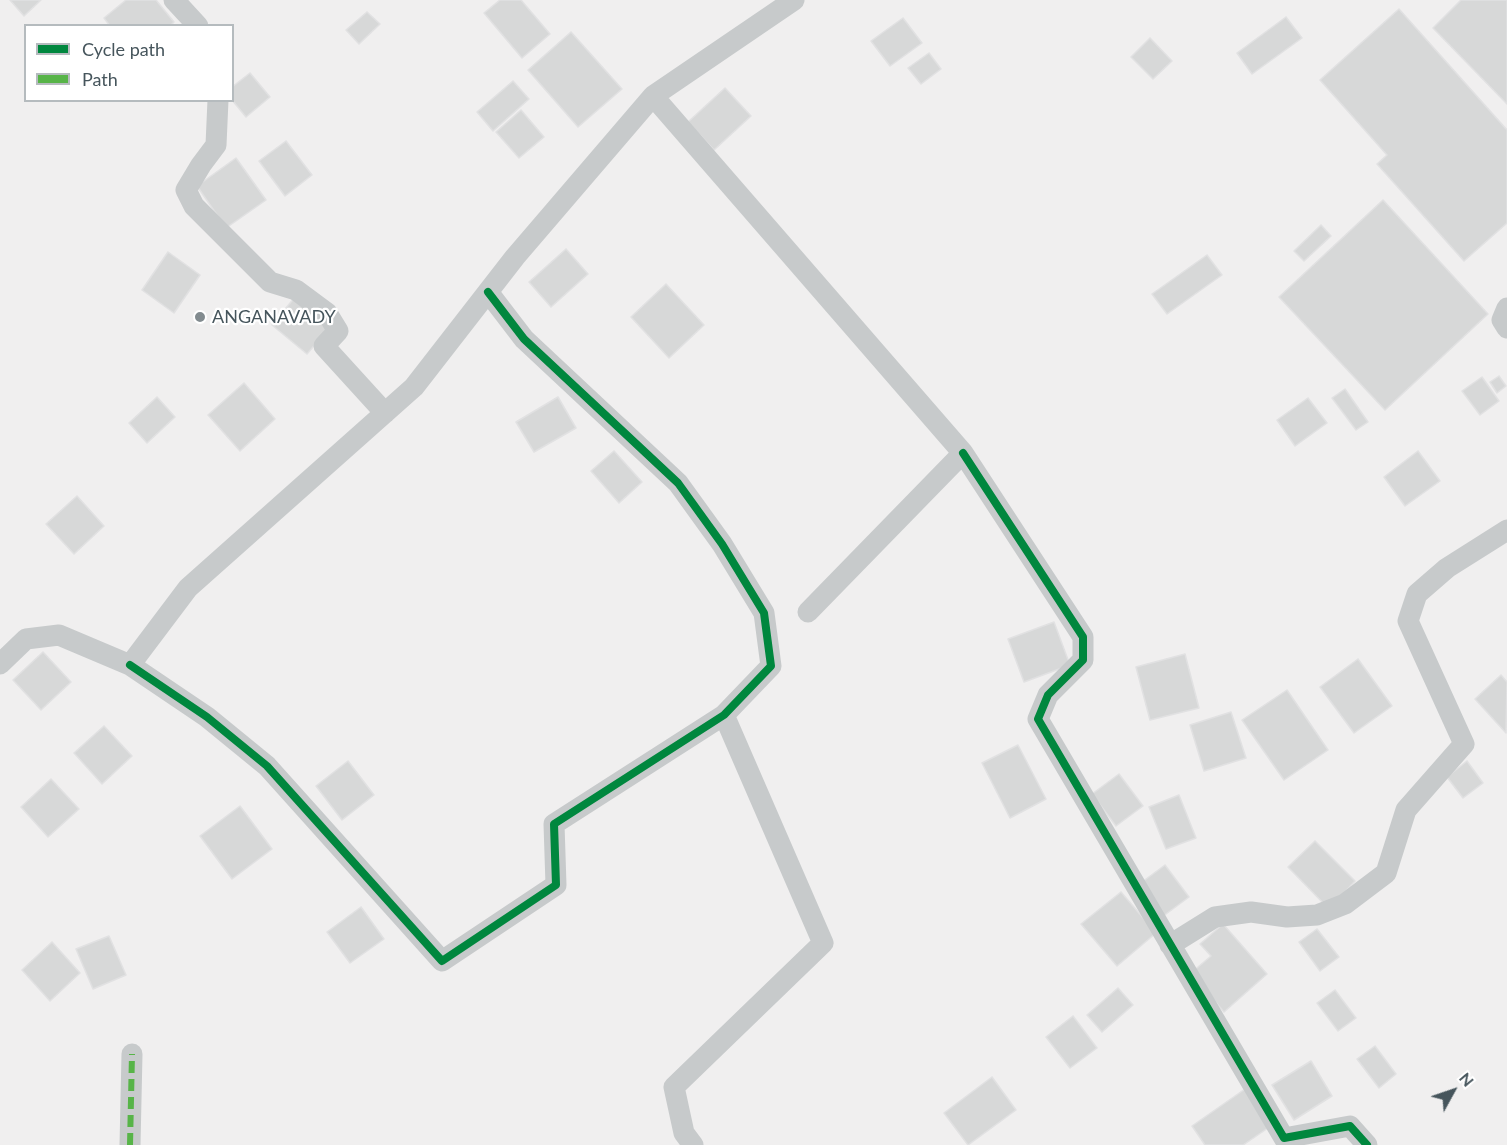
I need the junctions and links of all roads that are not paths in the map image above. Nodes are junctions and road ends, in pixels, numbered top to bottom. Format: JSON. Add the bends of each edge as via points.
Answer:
{"nodes":[{"id":1,"x":174,"y":0,"type":"edge"},
{"id":2,"x":794,"y":0,"type":"edge"},
{"id":3,"x":196,"y":24,"type":"edge"},
{"id":4,"x":653,"y":96,"type":"junction"},
{"id":5,"x":218,"y":102,"type":"edge"},
{"id":6,"x":488,"y":292,"type":"junction"},
{"id":7,"x":1507,"y":308,"type":"edge"},
{"id":8,"x":1507,"y":328,"type":"edge"},
{"id":9,"x":385,"y":413,"type":"junction"},
{"id":10,"x":963,"y":453,"type":"junction"},
{"id":11,"x":1507,"y":530,"type":"edge"},
{"id":12,"x":808,"y":612,"type":"dead end"},
{"id":13,"x":0,"y":664,"type":"edge"},
{"id":14,"x":130,"y":665,"type":"junction"},
{"id":15,"x":724,"y":715,"type":"junction"},
{"id":16,"x":1170,"y":945,"type":"junction"},
{"id":17,"x":132,"y":1054,"type":"dead end"},
{"id":18,"x":130,"y":1145,"type":"edge"},
{"id":19,"x":693,"y":1145,"type":"edge"},
{"id":20,"x":1367,"y":1145,"type":"edge"}],
"edges":[{"from":1,"to":3,"type":"street"},
{"from":2,"to":4,"type":"street"},
{"from":4,"to":6,"type":"street"},
{"from":4,"to":10,"type":"street"},
{"from":5,"to":9,"type":"street","via":[[216,146],[186,190],[194,206],[270,282],[296,290],[327,313],[338,331],[324,346]]},
{"from":6,"to":9,"type":"street","via":[[414,387]]},
{"from":6,"to":15,"type":"street","via":[[524,339],[678,483],[722,544],[764,613],[771,666]]},
{"from":7,"to":8,"type":"street","via":[[1502,320]]},
{"from":9,"to":14,"type":"street","via":[[188,588]]},
{"from":10,"to":12,"type":"street"},
{"from":10,"to":16,"type":"street","via":[[1083,637],[1083,660],[1048,695],[1038,718]]},
{"from":11,"to":16,"type":"street","via":[[1447,568],[1417,594],[1408,621],[1464,744],[1406,810],[1386,873],[1345,904],[1317,915],[1287,917],[1251,912],[1215,917]]},
{"from":13,"to":14,"type":"street","via":[[26,639],[58,635]]},
{"from":14,"to":15,"type":"street","via":[[207,717],[267,766],[442,961],[556,885],[554,824]]},
{"from":15,"to":19,"type":"street","via":[[823,943],[674,1087],[684,1133]]},
{"from":16,"to":20,"type":"street","via":[[1284,1138],[1350,1126]]},
{"from":17,"to":18,"type":"street"}]}
